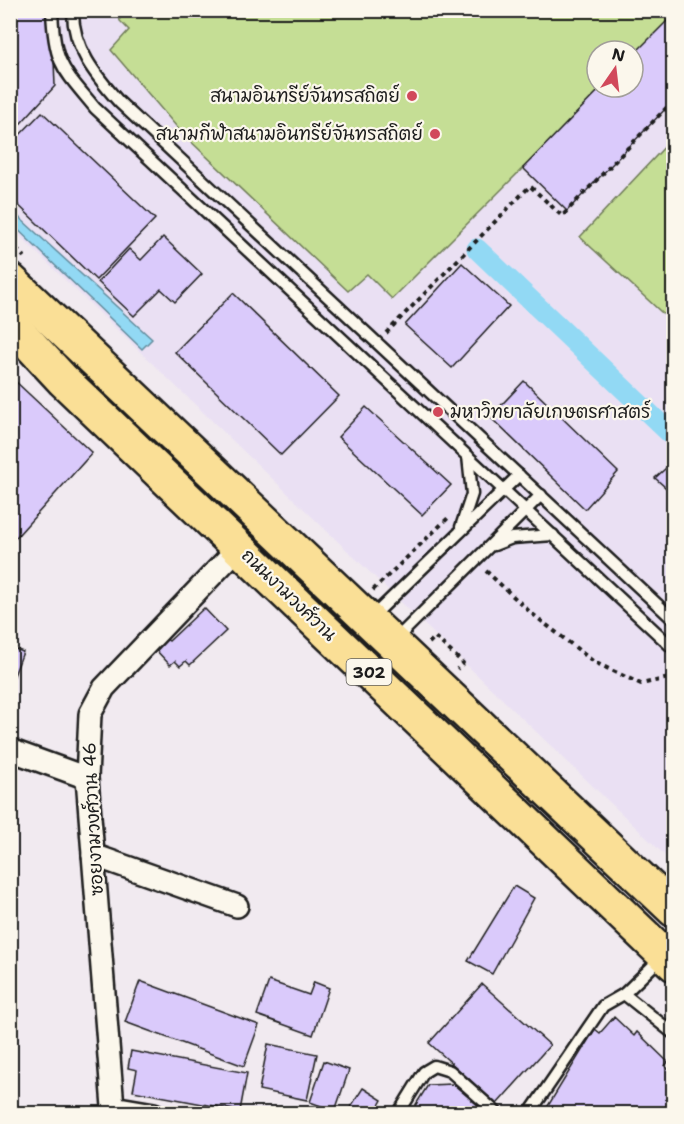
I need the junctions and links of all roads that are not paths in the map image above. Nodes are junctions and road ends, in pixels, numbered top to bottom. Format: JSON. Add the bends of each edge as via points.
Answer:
{"nodes":[{"id":1,"x":52,"y":10,"type":"edge"},
{"id":2,"x":73,"y":10,"type":"edge"},
{"id":3,"x":10,"y":264,"type":"edge"},
{"id":4,"x":10,"y":279,"type":"edge"},
{"id":5,"x":10,"y":323,"type":"edge"},
{"id":6,"x":10,"y":335,"type":"edge"},
{"id":7,"x":89,"y":354,"type":"junction"},
{"id":8,"x":63,"y":380,"type":"junction"},
{"id":9,"x":468,"y":456,"type":"junction"},
{"id":10,"x":519,"y":475,"type":"junction"},
{"id":11,"x":503,"y":489,"type":"junction"},
{"id":12,"x":541,"y":495,"type":"junction"},
{"id":13,"x":526,"y":510,"type":"junction"},
{"id":14,"x":459,"y":532,"type":"junction"},
{"id":15,"x":553,"y":535,"type":"junction"},
{"id":16,"x":239,"y":547,"type":"junction"},
{"id":17,"x":488,"y":548,"type":"junction"},
{"id":18,"x":370,"y":606,"type":"junction"},
{"id":19,"x":674,"y":620,"type":"edge"},
{"id":20,"x":393,"y":643,"type":"junction"},
{"id":21,"x":674,"y":649,"type":"edge"},
{"id":22,"x":10,"y":750,"type":"edge"},
{"id":23,"x":87,"y":777,"type":"junction"},
{"id":24,"x":93,"y":855,"type":"junction"},
{"id":25,"x":237,"y":906,"type":"dead end"},
{"id":26,"x":674,"y":910,"type":"edge"},
{"id":27,"x":669,"y":959,"type":"edge"},
{"id":28,"x":624,"y":994,"type":"junction"},
{"id":29,"x":674,"y":1034,"type":"edge"},
{"id":30,"x":154,"y":1113,"type":"edge"},
{"id":31,"x":398,"y":1113,"type":"edge"},
{"id":32,"x":498,"y":1113,"type":"edge"},
{"id":33,"x":529,"y":1113,"type":"edge"}],
"edges":[{"from":1,"to":9,"type":"lane","via":[[58,62],[96,108]]},
{"from":2,"to":10,"type":"lane","via":[[78,42],[94,74],[119,102]]},
{"from":3,"to":7,"type":"main road"},
{"from":4,"to":7,"type":"main road","name":"ถนนงามวงศ์วาน","number":"302"},
{"from":5,"to":8,"type":"main road","name":"ถนนงามวงศ์วาน","number":"302"},
{"from":6,"to":8,"type":"main road"},
{"from":7,"to":18,"type":"main road","name":"ถนนงามวงศ์วาน","number":"302"},
{"from":8,"to":16,"type":"main road","name":"ถนนงามวงศ์วาน","number":"302"},
{"from":9,"to":11,"type":"lane"},
{"from":9,"to":14,"type":"lane","via":[[472,494]]},
{"from":10,"to":11,"type":"lane"},
{"from":10,"to":12,"type":"lane"},
{"from":11,"to":13,"type":"lane"},
{"from":11,"to":14,"type":"lane"},
{"from":12,"to":13,"type":"lane"},
{"from":12,"to":19,"type":"lane"},
{"from":13,"to":15,"type":"lane"},
{"from":13,"to":17,"type":"lane"},
{"from":14,"to":18,"type":"lane"},
{"from":15,"to":17,"type":"lane","via":[[512,538]]},
{"from":15,"to":21,"type":"lane"},
{"from":16,"to":23,"type":"street","name":"ซอยงามวงศ์วาน 46","via":[[96,700],[88,729]]},
{"from":16,"to":27,"type":"main road","name":"ถนนงามวงศ์วาน","number":"302"},
{"from":17,"to":20,"type":"lane"},
{"from":18,"to":20,"type":"main road","name":"ถนนงามวงศ์วาน","number":"302"},
{"from":20,"to":26,"type":"main road","name":"ถนนงามวงศ์วาน","number":"302"},
{"from":22,"to":23,"type":"street"},
{"from":23,"to":24,"type":"street","name":"ซอยงามวงศ์วาน 46"},
{"from":24,"to":25,"type":"street"},
{"from":24,"to":30,"type":"street","name":"ซอยงามวงศ์วาน 46","via":[[113,1107]]},
{"from":27,"to":28,"type":"lane"},
{"from":28,"to":29,"type":"lane"},
{"from":28,"to":33,"type":"lane","via":[[603,1006]]},
{"from":31,"to":32,"type":"lane","via":[[424,1072],[434,1066],[450,1071]]}]}
